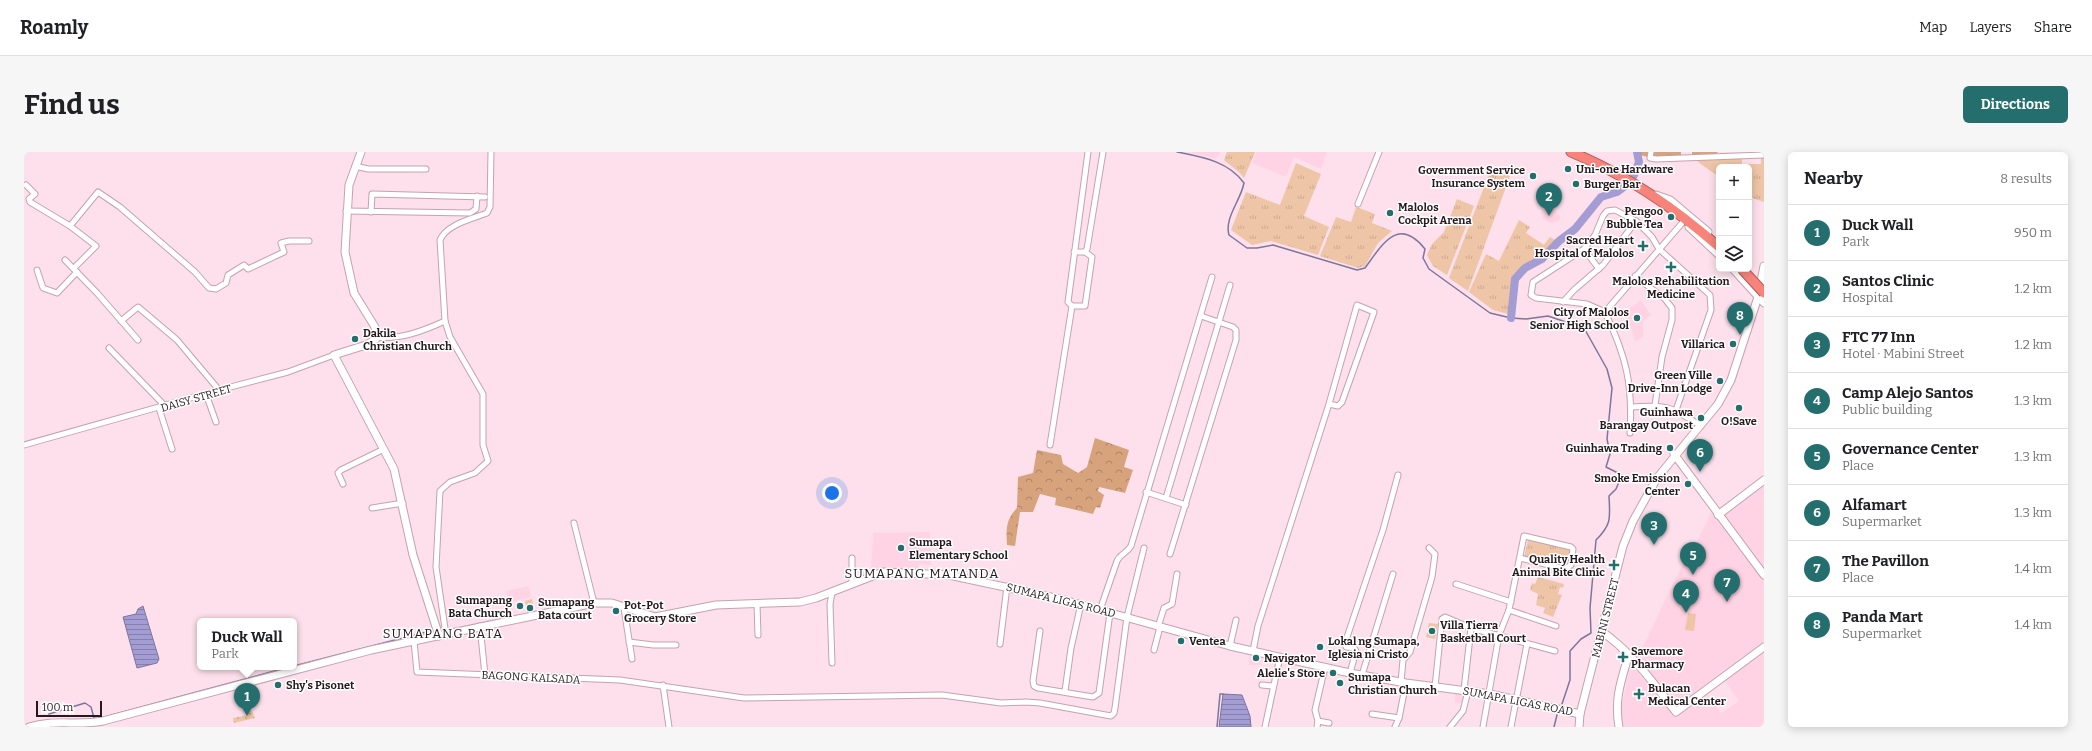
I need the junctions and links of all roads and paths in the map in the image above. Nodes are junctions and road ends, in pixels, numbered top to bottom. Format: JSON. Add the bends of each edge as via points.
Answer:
{"nodes":[{"id":1,"x":361,"y":152,"type":"edge"},
{"id":2,"x":491,"y":152,"type":"edge"},
{"id":3,"x":1088,"y":152,"type":"edge"},
{"id":4,"x":1103,"y":152,"type":"edge"},
{"id":5,"x":1379,"y":152,"type":"edge"},
{"id":6,"x":1571,"y":152,"type":"edge"},
{"id":7,"x":1651,"y":152,"type":"edge"},
{"id":8,"x":1720,"y":154,"type":"edge"},
{"id":9,"x":1764,"y":155,"type":"edge"},
{"id":10,"x":355,"y":166,"type":"junction"},
{"id":11,"x":426,"y":169,"type":"dead end"},
{"id":12,"x":26,"y":185,"type":"dead end"},
{"id":13,"x":1652,"y":194,"type":"junction"},
{"id":14,"x":476,"y":196,"type":"junction"},
{"id":15,"x":485,"y":197,"type":"dead end"},
{"id":16,"x":1358,"y":204,"type":"dead end"},
{"id":17,"x":346,"y":211,"type":"junction"},
{"id":18,"x":371,"y":212,"type":"junction"},
{"id":19,"x":1681,"y":218,"type":"junction"},
{"id":20,"x":1636,"y":221,"type":"junction"},
{"id":21,"x":70,"y":226,"type":"junction"},
{"id":22,"x":1716,"y":239,"type":"edge"},
{"id":23,"x":309,"y":241,"type":"dead end"},
{"id":24,"x":1716,"y":245,"type":"edge"},
{"id":25,"x":1584,"y":249,"type":"junction"},
{"id":26,"x":1659,"y":249,"type":"junction"},
{"id":27,"x":1074,"y":252,"type":"junction"},
{"id":28,"x":1085,"y":252,"type":"junction"},
{"id":29,"x":1716,"y":252,"type":"edge"},
{"id":30,"x":65,"y":260,"type":"dead end"},
{"id":31,"x":1764,"y":266,"type":"edge"},
{"id":32,"x":1599,"y":269,"type":"junction"},
{"id":33,"x":37,"y":270,"type":"dead end"},
{"id":34,"x":76,"y":270,"type":"junction"},
{"id":35,"x":1736,"y":272,"type":"edge"},
{"id":36,"x":1744,"y":272,"type":"edge"},
{"id":37,"x":1751,"y":272,"type":"edge"},
{"id":38,"x":1635,"y":276,"type":"junction"},
{"id":39,"x":1212,"y":277,"type":"dead end"},
{"id":40,"x":1762,"y":284,"type":"edge"},
{"id":41,"x":1230,"y":285,"type":"dead end"},
{"id":42,"x":1761,"y":295,"type":"edge"},
{"id":43,"x":1563,"y":302,"type":"junction"},
{"id":44,"x":1764,"y":303,"type":"edge"},
{"id":45,"x":1072,"y":306,"type":"junction"},
{"id":46,"x":1606,"y":312,"type":"junction"},
{"id":47,"x":1201,"y":316,"type":"junction"},
{"id":48,"x":121,"y":321,"type":"junction"},
{"id":49,"x":445,"y":321,"type":"junction"},
{"id":50,"x":1218,"y":322,"type":"junction"},
{"id":51,"x":376,"y":337,"type":"junction"},
{"id":52,"x":138,"y":340,"type":"dead end"},
{"id":53,"x":109,"y":348,"type":"dead end"},
{"id":54,"x":334,"y":355,"type":"junction"},
{"id":55,"x":219,"y":390,"type":"junction"},
{"id":56,"x":206,"y":394,"type":"junction"},
{"id":57,"x":1329,"y":404,"type":"junction"},
{"id":58,"x":1655,"y":405,"type":"junction"},
{"id":59,"x":165,"y":406,"type":"junction"},
{"id":60,"x":1632,"y":407,"type":"junction"},
{"id":61,"x":159,"y":408,"type":"junction"},
{"id":62,"x":1676,"y":410,"type":"junction"},
{"id":63,"x":216,"y":422,"type":"dead end"},
{"id":64,"x":1701,"y":426,"type":"junction"},
{"id":65,"x":1630,"y":433,"type":"dead end"},
{"id":66,"x":24,"y":445,"type":"edge"},
{"id":67,"x":1050,"y":445,"type":"dead end"},
{"id":68,"x":172,"y":449,"type":"dead end"},
{"id":69,"x":384,"y":450,"type":"junction"},
{"id":70,"x":1674,"y":454,"type":"junction"},
{"id":71,"x":1398,"y":475,"type":"dead end"},
{"id":72,"x":1764,"y":480,"type":"edge"},
{"id":73,"x":344,"y":484,"type":"dead end"},
{"id":74,"x":1146,"y":492,"type":"junction"},
{"id":75,"x":1166,"y":498,"type":"junction"},
{"id":76,"x":403,"y":502,"type":"junction"},
{"id":77,"x":1186,"y":505,"type":"junction"},
{"id":78,"x":372,"y":508,"type":"dead end"},
{"id":79,"x":1718,"y":515,"type":"junction"},
{"id":80,"x":574,"y":523,"type":"dead end"},
{"id":81,"x":1144,"y":548,"type":"dead end"},
{"id":82,"x":1429,"y":548,"type":"dead end"},
{"id":83,"x":1170,"y":554,"type":"dead end"},
{"id":84,"x":852,"y":558,"type":"dead end"},
{"id":85,"x":1520,"y":558,"type":"junction"},
{"id":86,"x":1177,"y":574,"type":"dead end"},
{"id":87,"x":1393,"y":574,"type":"dead end"},
{"id":88,"x":1764,"y":575,"type":"edge"},
{"id":89,"x":852,"y":584,"type":"junction"},
{"id":90,"x":1456,"y":584,"type":"dead end"},
{"id":91,"x":1007,"y":586,"type":"junction"},
{"id":92,"x":832,"y":593,"type":"junction"},
{"id":93,"x":1511,"y":602,"type":"junction"},
{"id":94,"x":594,"y":603,"type":"junction"},
{"id":95,"x":757,"y":604,"type":"junction"},
{"id":96,"x":1081,"y":604,"type":"junction"},
{"id":97,"x":624,"y":608,"type":"junction"},
{"id":98,"x":1100,"y":610,"type":"junction"},
{"id":99,"x":1509,"y":610,"type":"junction"},
{"id":100,"x":1110,"y":612,"type":"junction"},
{"id":101,"x":1127,"y":617,"type":"junction"},
{"id":102,"x":1236,"y":620,"type":"dead end"},
{"id":103,"x":480,"y":626,"type":"junction"},
{"id":104,"x":1556,"y":626,"type":"dead end"},
{"id":105,"x":1159,"y":627,"type":"junction"},
{"id":106,"x":1471,"y":628,"type":"junction"},
{"id":107,"x":1040,"y":631,"type":"dead end"},
{"id":108,"x":1601,"y":631,"type":"junction"},
{"id":109,"x":758,"y":635,"type":"dead end"},
{"id":110,"x":1499,"y":635,"type":"junction"},
{"id":111,"x":443,"y":636,"type":"junction"},
{"id":112,"x":414,"y":641,"type":"junction"},
{"id":113,"x":629,"y":642,"type":"junction"},
{"id":114,"x":1000,"y":644,"type":"dead end"},
{"id":115,"x":1527,"y":644,"type":"junction"},
{"id":116,"x":676,"y":645,"type":"dead end"},
{"id":117,"x":1230,"y":646,"type":"junction"},
{"id":118,"x":1764,"y":647,"type":"edge"},
{"id":119,"x":1154,"y":650,"type":"dead end"},
{"id":120,"x":1253,"y":651,"type":"junction"},
{"id":121,"x":1555,"y":651,"type":"dead end"},
{"id":122,"x":1629,"y":654,"type":"junction"},
{"id":123,"x":1280,"y":657,"type":"junction"},
{"id":124,"x":632,"y":659,"type":"dead end"},
{"id":125,"x":832,"y":663,"type":"dead end"},
{"id":126,"x":1325,"y":667,"type":"junction"},
{"id":127,"x":1350,"y":673,"type":"junction"},
{"id":128,"x":485,"y":675,"type":"junction"},
{"id":129,"x":1362,"y":675,"type":"junction"},
{"id":130,"x":1403,"y":683,"type":"junction"},
{"id":131,"x":663,"y":685,"type":"junction"},
{"id":132,"x":1262,"y":685,"type":"dead end"},
{"id":133,"x":1273,"y":686,"type":"junction"},
{"id":134,"x":1435,"y":687,"type":"junction"},
{"id":135,"x":1466,"y":690,"type":"junction"},
{"id":136,"x":1065,"y":691,"type":"junction"},
{"id":137,"x":1490,"y":694,"type":"junction"},
{"id":138,"x":1517,"y":699,"type":"junction"},
{"id":139,"x":1372,"y":714,"type":"dead end"},
{"id":140,"x":1580,"y":714,"type":"junction"},
{"id":141,"x":1399,"y":718,"type":"junction"},
{"id":142,"x":1318,"y":721,"type":"junction"},
{"id":143,"x":1328,"y":723,"type":"dead end"},
{"id":144,"x":29,"y":727,"type":"edge"},
{"id":145,"x":668,"y":727,"type":"edge"},
{"id":146,"x":1265,"y":727,"type":"edge"},
{"id":147,"x":1317,"y":727,"type":"edge"},
{"id":148,"x":1395,"y":727,"type":"edge"},
{"id":149,"x":1450,"y":727,"type":"edge"},
{"id":150,"x":1483,"y":727,"type":"edge"},
{"id":151,"x":1511,"y":727,"type":"edge"},
{"id":152,"x":1579,"y":727,"type":"edge"},
{"id":153,"x":1618,"y":727,"type":"edge"}],
"edges":[{"from":1,"to":10,"type":"main road"},
{"from":2,"to":49,"type":"street","via":[[490,207],[487,213],[452,227],[443,233],[440,240]]},
{"from":3,"to":27,"type":"street"},
{"from":4,"to":28,"type":"street"},
{"from":5,"to":16,"type":"street"},
{"from":6,"to":13,"type":"highway"},
{"from":7,"to":8,"type":"street","via":[[1650,158],[1656,159]]},
{"from":8,"to":9,"type":"street"},
{"from":10,"to":11,"type":"street","via":[[368,169]]},
{"from":10,"to":17,"type":"main road","via":[[349,185]]},
{"from":12,"to":21,"type":"street","via":[[35,194],[29,199],[30,202]]},
{"from":13,"to":19,"type":"highway"},
{"from":13,"to":22,"type":"main road","via":[[1670,200]]},
{"from":14,"to":15,"type":"street"},
{"from":14,"to":18,"type":"street","via":[[476,209],[470,213]]},
{"from":14,"to":18,"type":"street","via":[[372,194]]},
{"from":17,"to":18,"type":"street"},
{"from":17,"to":51,"type":"main road","via":[[345,252],[348,271],[354,293],[375,327]]},
{"from":19,"to":24,"type":"highway"},
{"from":19,"to":26,"type":"street"},
{"from":19,"to":29,"type":"main road"},
{"from":20,"to":25,"type":"street","via":[[1615,210],[1607,211],[1595,235]]},
{"from":20,"to":26,"type":"street","via":[[1652,237]]},
{"from":20,"to":32,"type":"street"},
{"from":21,"to":23,"type":"street","via":[[96,193],[101,192],[195,272],[209,288],[216,289],[226,283],[228,275],[244,265],[248,270],[284,252],[281,243]]},
{"from":21,"to":34,"type":"street","via":[[96,246]]},
{"from":25,"to":32,"type":"street"},
{"from":25,"to":43,"type":"street","via":[[1538,278],[1532,285],[1531,295],[1536,298]]},
{"from":26,"to":38,"type":"street"},
{"from":26,"to":62,"type":"street","via":[[1710,296],[1711,301],[1708,320]]},
{"from":27,"to":28,"type":"street"},
{"from":27,"to":45,"type":"street","via":[[1068,302]]},
{"from":28,"to":45,"type":"street","via":[[1092,256],[1085,306]]},
{"from":30,"to":34,"type":"street"},
{"from":31,"to":40,"type":"main road","name":"MABINI STREET"},
{"from":32,"to":43,"type":"street"},
{"from":33,"to":34,"type":"street","via":[[43,288],[57,293]]},
{"from":34,"to":48,"type":"street"},
{"from":35,"to":42,"type":"main road"},
{"from":36,"to":42,"type":"highway","bridge":true},
{"from":37,"to":40,"type":"main road"},
{"from":38,"to":46,"type":"street"},
{"from":38,"to":58,"type":"street","via":[[1665,299],[1672,308],[1672,320],[1662,357]]},
{"from":39,"to":47,"type":"street"},
{"from":40,"to":42,"type":"main road","name":"MABINI STREET"},
{"from":41,"to":50,"type":"street"},
{"from":42,"to":44,"type":"main road"},
{"from":42,"to":64,"type":"main road","name":"MABINI STREET","via":[[1731,380],[1718,404]]},
{"from":43,"to":46,"type":"street","via":[[1587,304]]},
{"from":45,"to":67,"type":"street"},
{"from":46,"to":60,"type":"street","via":[[1628,369]]},
{"from":47,"to":50,"type":"street"},
{"from":47,"to":74,"type":"street"},
{"from":48,"to":52,"type":"street"},
{"from":48,"to":55,"type":"street","via":[[138,307],[177,340]]},
{"from":49,"to":51,"type":"street","via":[[421,332],[390,339]]},
{"from":49,"to":111,"type":"street","via":[[450,337],[483,394],[483,445],[488,462],[475,473],[450,482],[440,491],[436,567]]},
{"from":50,"to":75,"type":"street"},
{"from":50,"to":77,"type":"street","via":[[1236,330],[1236,340]]},
{"from":51,"to":54,"type":"main road","name":"DAISY STREET","via":[[366,345]]},
{"from":53,"to":59,"type":"street"},
{"from":54,"to":55,"type":"street","name":"DAISY STREET","via":[[288,372]]},
{"from":54,"to":69,"type":"main road"},
{"from":55,"to":56,"type":"street","name":"DAISY STREET"},
{"from":56,"to":59,"type":"street","name":"DAISY STREET"},
{"from":56,"to":63,"type":"street"},
{"from":57,"to":57,"type":"street","via":[[1338,406],[1342,402],[1374,312],[1357,305]]},
{"from":57,"to":120,"type":"street","via":[[1258,626]]},
{"from":58,"to":60,"type":"street"},
{"from":58,"to":62,"type":"street"},
{"from":59,"to":61,"type":"street","name":"DAISY STREET"},
{"from":60,"to":65,"type":"street"},
{"from":61,"to":66,"type":"street","name":"DAISY STREET"},
{"from":61,"to":68,"type":"street"},
{"from":62,"to":64,"type":"street"},
{"from":64,"to":70,"type":"main road","name":"MABINI STREET"},
{"from":69,"to":73,"type":"street","via":[[341,470],[338,473]]},
{"from":69,"to":76,"type":"main road","via":[[394,469]]},
{"from":70,"to":79,"type":"main road"},
{"from":70,"to":108,"type":"main road","name":"MABINI STREET","via":[[1633,521],[1623,546]]},
{"from":71,"to":127,"type":"street","via":[[1345,643],[1346,647],[1354,648],[1356,651]]},
{"from":72,"to":79,"type":"main road"},
{"from":74,"to":75,"type":"street"},
{"from":74,"to":98,"type":"street","via":[[1130,546],[1128,551],[1119,556]]},
{"from":75,"to":77,"type":"street"},
{"from":76,"to":78,"type":"street"},
{"from":76,"to":111,"type":"main road","via":[[413,555]]},
{"from":77,"to":83,"type":"street"},
{"from":79,"to":88,"type":"main road"},
{"from":80,"to":94,"type":"street"},
{"from":81,"to":101,"type":"street"},
{"from":82,"to":130,"type":"street","via":[[1436,554],[1432,577],[1410,652],[1403,660]]},
{"from":84,"to":89,"type":"street"},
{"from":85,"to":85,"type":"street","via":[[1566,569],[1571,564],[1573,549],[1524,536]]},
{"from":85,"to":93,"type":"street"},
{"from":86,"to":105,"type":"street","via":[[1172,604],[1164,608]]},
{"from":87,"to":129,"type":"street"},
{"from":89,"to":91,"type":"main road","name":"SUMAPA LIGAS ROAD","via":[[883,572],[900,572],[949,576]]},
{"from":89,"to":92,"type":"main road","name":"SUMAPA LIGAS ROAD"},
{"from":90,"to":93,"type":"street"},
{"from":91,"to":96,"type":"main road","name":"SUMAPA LIGAS ROAD"},
{"from":91,"to":114,"type":"street"},
{"from":92,"to":95,"type":"main road","name":"SUMAPA LIGAS ROAD","via":[[800,602]]},
{"from":92,"to":125,"type":"street"},
{"from":93,"to":99,"type":"street"},
{"from":94,"to":97,"type":"main road","name":"SUMAPA LIGAS ROAD","via":[[606,602]]},
{"from":94,"to":103,"type":"main road","name":"SUMAPA LIGAS ROAD"},
{"from":95,"to":97,"type":"main road","name":"SUMAPA LIGAS ROAD","via":[[710,605],[655,617]]},
{"from":95,"to":109,"type":"street"},
{"from":96,"to":98,"type":"main road","name":"SUMAPA LIGAS ROAD"},
{"from":96,"to":136,"type":"street","via":[[1070,648]]},
{"from":97,"to":113,"type":"street"},
{"from":98,"to":100,"type":"main road","name":"SUMAPA LIGAS ROAD"},
{"from":99,"to":104,"type":"street"},
{"from":99,"to":110,"type":"street"},
{"from":100,"to":101,"type":"main road","name":"SUMAPA LIGAS ROAD"},
{"from":100,"to":136,"type":"street","via":[[1099,693],[1093,697]]},
{"from":101,"to":105,"type":"main road","name":"SUMAPA LIGAS ROAD"},
{"from":101,"to":131,"type":"street","name":"BAGONG KALSADA","via":[[1115,708],[1111,716],[1040,703],[1001,703],[942,695],[744,698]]},
{"from":102,"to":117,"type":"street"},
{"from":103,"to":111,"type":"main road","name":"SUMAPA LIGAS ROAD"},
{"from":103,"to":128,"type":"street"},
{"from":105,"to":117,"type":"main road","name":"SUMAPA LIGAS ROAD"},
{"from":105,"to":119,"type":"street"},
{"from":106,"to":110,"type":"street"},
{"from":106,"to":134,"type":"street","via":[[1449,618],[1442,619]]},
{"from":106,"to":135,"type":"street"},
{"from":107,"to":136,"type":"street","via":[[1034,686]]},
{"from":108,"to":122,"type":"main road"},
{"from":108,"to":140,"type":"main road","name":"MABINI STREET"},
{"from":110,"to":115,"type":"street"},
{"from":110,"to":137,"type":"street"},
{"from":111,"to":112,"type":"main road","name":"SUMAPA LIGAS ROAD"},
{"from":112,"to":128,"type":"street","name":"BAGONG KALSADA","via":[[417,672]]},
{"from":112,"to":144,"type":"main road","name":"SUMAPA LIGAS ROAD","via":[[103,721],[84,724],[50,722]]},
{"from":113,"to":116,"type":"street"},
{"from":113,"to":124,"type":"street"},
{"from":115,"to":121,"type":"street"},
{"from":115,"to":138,"type":"street"},
{"from":117,"to":120,"type":"main road","name":"SUMAPA LIGAS ROAD"},
{"from":118,"to":122,"type":"main road","via":[[1676,712]]},
{"from":120,"to":123,"type":"main road","name":"SUMAPA LIGAS ROAD"},
{"from":122,"to":153,"type":"main road","via":[[1618,692]]},
{"from":123,"to":126,"type":"main road","name":"SUMAPA LIGAS ROAD"},
{"from":123,"to":133,"type":"street"},
{"from":126,"to":127,"type":"main road","name":"SUMAPA LIGAS ROAD"},
{"from":126,"to":142,"type":"street","via":[[1316,706]]},
{"from":127,"to":129,"type":"main road","name":"SUMAPA LIGAS ROAD"},
{"from":128,"to":131,"type":"street","name":"BAGONG KALSADA","via":[[620,680]]},
{"from":129,"to":130,"type":"main road","name":"SUMAPA LIGAS ROAD"},
{"from":130,"to":134,"type":"main road","name":"SUMAPA LIGAS ROAD"},
{"from":130,"to":141,"type":"street"},
{"from":131,"to":145,"type":"street"},
{"from":132,"to":133,"type":"street"},
{"from":133,"to":146,"type":"street"},
{"from":134,"to":135,"type":"main road","name":"SUMAPA LIGAS ROAD"},
{"from":135,"to":137,"type":"main road","name":"SUMAPA LIGAS ROAD"},
{"from":135,"to":149,"type":"street","via":[[1463,711]]},
{"from":137,"to":138,"type":"main road","name":"SUMAPA LIGAS ROAD"},
{"from":137,"to":150,"type":"street"},
{"from":138,"to":140,"type":"main road","name":"SUMAPA LIGAS ROAD"},
{"from":138,"to":151,"type":"street"},
{"from":139,"to":141,"type":"street"},
{"from":140,"to":152,"type":"main road","name":"MABINI STREET"},
{"from":141,"to":148,"type":"street"},
{"from":142,"to":143,"type":"street"},
{"from":142,"to":147,"type":"street"}]}
